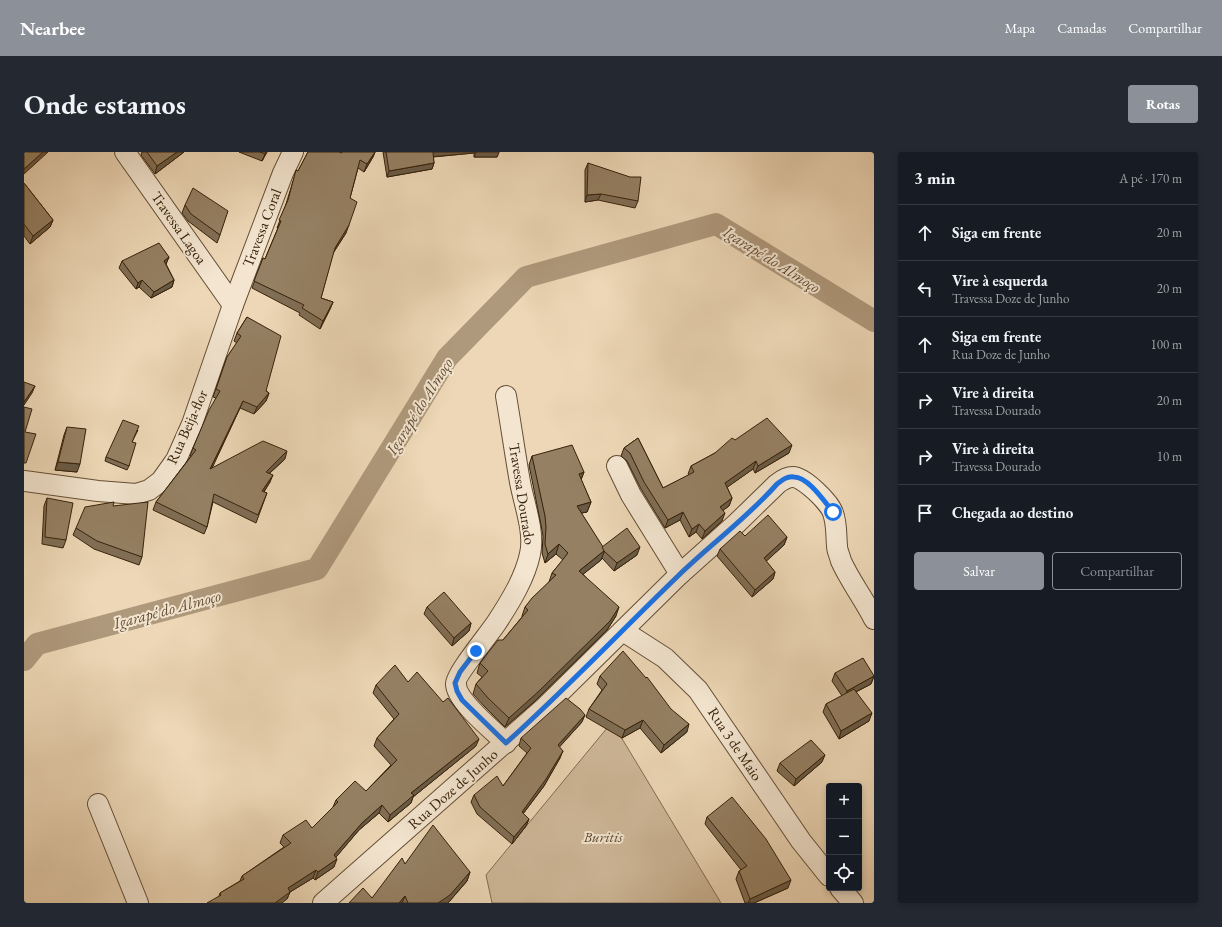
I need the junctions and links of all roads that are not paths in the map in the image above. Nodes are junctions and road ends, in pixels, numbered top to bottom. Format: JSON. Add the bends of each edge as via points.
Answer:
{"nodes":[{"id":1,"x":125,"y":152,"type":"edge"},
{"id":2,"x":294,"y":152,"type":"edge"},
{"id":3,"x":233,"y":305,"type":"junction"},
{"id":4,"x":506,"y":396,"type":"dead end"},
{"id":5,"x":617,"y":466,"type":"dead end"},
{"id":6,"x":24,"y":481,"type":"edge"},
{"id":7,"x":680,"y":574,"type":"junction"},
{"id":8,"x":874,"y":619,"type":"edge"},
{"id":9,"x":623,"y":631,"type":"junction"},
{"id":10,"x":506,"y":743,"type":"junction"},
{"id":11,"x":98,"y":804,"type":"dead end"},
{"id":12,"x":826,"y":872,"type":"edge"},
{"id":13,"x":843,"y":891,"type":"edge"},
{"id":14,"x":138,"y":903,"type":"edge"},
{"id":15,"x":323,"y":903,"type":"edge"},
{"id":16,"x":853,"y":903,"type":"edge"}],
"edges":[{"from":1,"to":3,"type":"street","name":"Travessa Lagoa"},
{"from":2,"to":3,"type":"street","name":"Travessa Coral","via":[[280,179]]},
{"from":3,"to":6,"type":"street","name":"Rua Beija-flor","via":[[192,424],[176,460],[161,481],[149,490],[136,494]]},
{"from":4,"to":10,"type":"street","name":"Travessa Dourado","via":[[531,537],[531,553],[511,600],[460,672],[455,683],[462,700]]},
{"from":5,"to":7,"type":"street","via":[[631,495]]},
{"from":7,"to":8,"type":"street","name":"Rua Doze de Junho","via":[[777,484],[794,477],[810,485],[833,512],[837,548],[847,573]]},
{"from":7,"to":9,"type":"street","name":"Rua Doze de Junho"},
{"from":9,"to":10,"type":"street","name":"Rua Doze de Junho"},
{"from":9,"to":12,"type":"street","name":"Rua 3 de Maio","via":[[665,658],[698,690],[801,841]]},
{"from":10,"to":15,"type":"street","name":"Rua Doze de Junho"},
{"from":11,"to":14,"type":"street"},
{"from":13,"to":16,"type":"street"}]}
